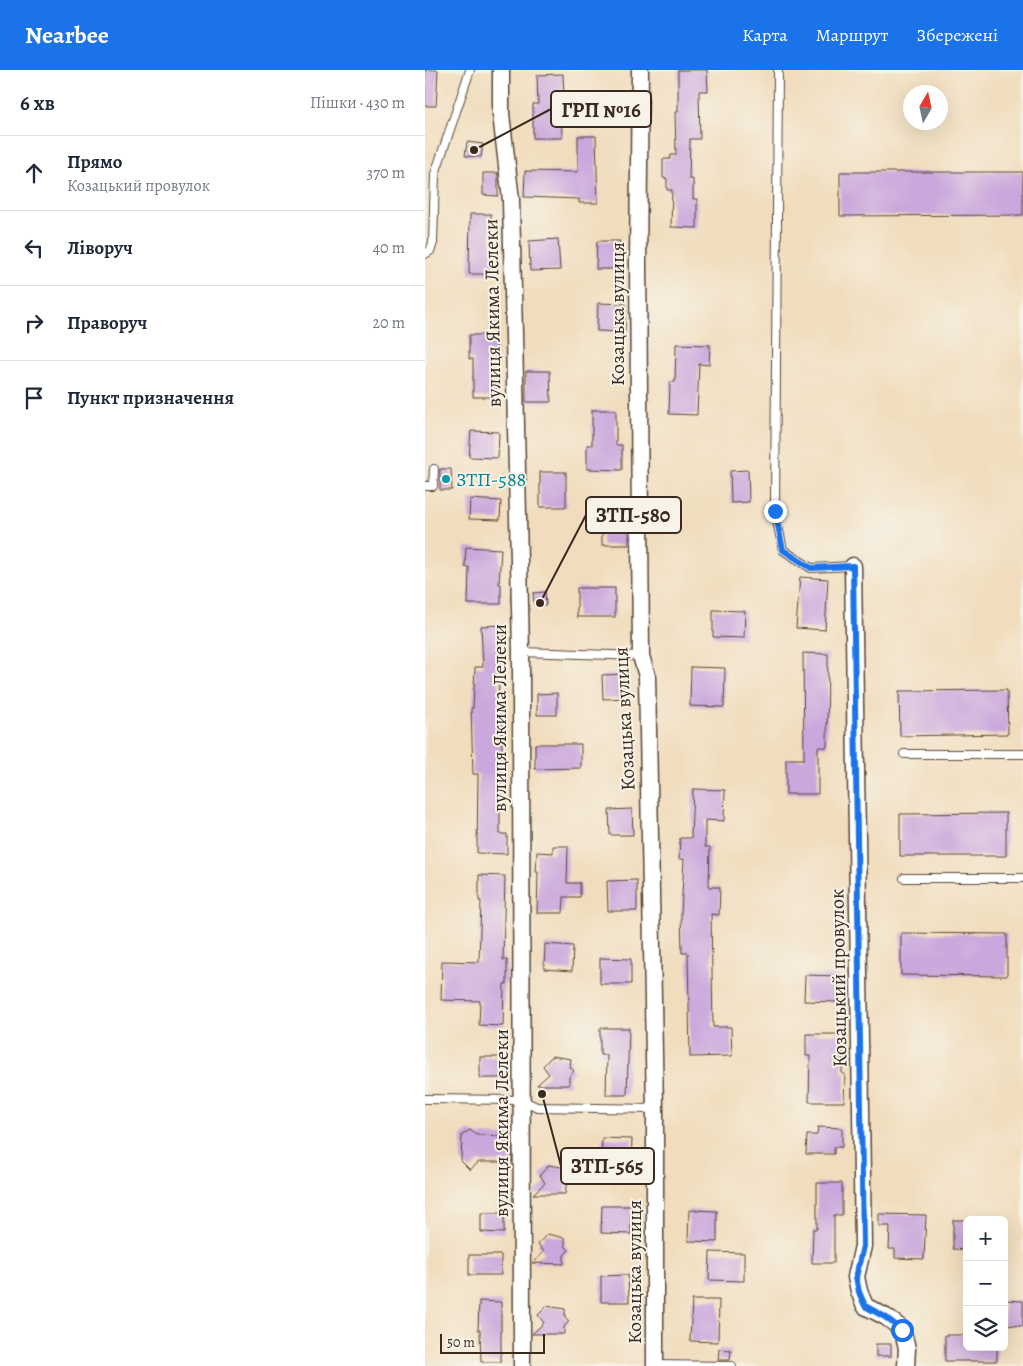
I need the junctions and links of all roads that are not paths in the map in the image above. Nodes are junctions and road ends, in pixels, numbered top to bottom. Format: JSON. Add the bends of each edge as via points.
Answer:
{"nodes":[{"id":1,"x":471,"y":70,"type":"edge"},
{"id":2,"x":501,"y":70,"type":"edge"},
{"id":3,"x":640,"y":70,"type":"edge"},
{"id":4,"x":778,"y":70,"type":"edge"},
{"id":5,"x":425,"y":254,"type":"edge"},
{"id":6,"x":434,"y":469,"type":"dead end"},
{"id":7,"x":425,"y":486,"type":"edge"},
{"id":8,"x":853,"y":566,"type":"joint"},
{"id":9,"x":521,"y":652,"type":"junction"},
{"id":10,"x":641,"y":656,"type":"junction"},
{"id":11,"x":904,"y":754,"type":"dead end"},
{"id":12,"x":1023,"y":754,"type":"edge"},
{"id":13,"x":905,"y":878,"type":"dead end"},
{"id":14,"x":1023,"y":878,"type":"edge"},
{"id":15,"x":425,"y":1099,"type":"edge"},
{"id":16,"x":522,"y":1100,"type":"junction"},
{"id":17,"x":655,"y":1109,"type":"junction"},
{"id":18,"x":522,"y":1366,"type":"edge"},
{"id":19,"x":655,"y":1366,"type":"edge"},
{"id":20,"x":732,"y":1366,"type":"edge"},
{"id":21,"x":906,"y":1366,"type":"edge"}],
"edges":[{"from":1,"to":5,"type":"lane","via":[[435,174],[433,243]]},
{"from":2,"to":9,"type":"street","name":"вулиця Якима Лелеки","via":[[501,114],[511,200]]},
{"from":3,"to":10,"type":"street","name":"Козацька вулиця"},
{"from":4,"to":8,"type":"lane","via":[[775,511],[783,550],[811,568]]},
{"from":6,"to":7,"type":"lane","via":[[433,486]]},
{"from":8,"to":21,"type":"street","name":"Козацький провулок","via":[[863,1246],[856,1277],[865,1306],[902,1330],[907,1348]]},
{"from":9,"to":10,"type":"lane"},
{"from":9,"to":16,"type":"street","name":"вулиця Якима Лелеки"},
{"from":10,"to":17,"type":"street","name":"Козацька вулиця","via":[[647,676]]},
{"from":11,"to":12,"type":"lane"},
{"from":13,"to":14,"type":"lane"},
{"from":15,"to":16,"type":"lane"},
{"from":16,"to":17,"type":"lane","via":[[537,1107]]},
{"from":16,"to":18,"type":"street","name":"вулиця Якима Лелеки"},
{"from":17,"to":19,"type":"street","name":"Козацька вулиця"},
{"from":19,"to":20,"type":"lane"}]}
